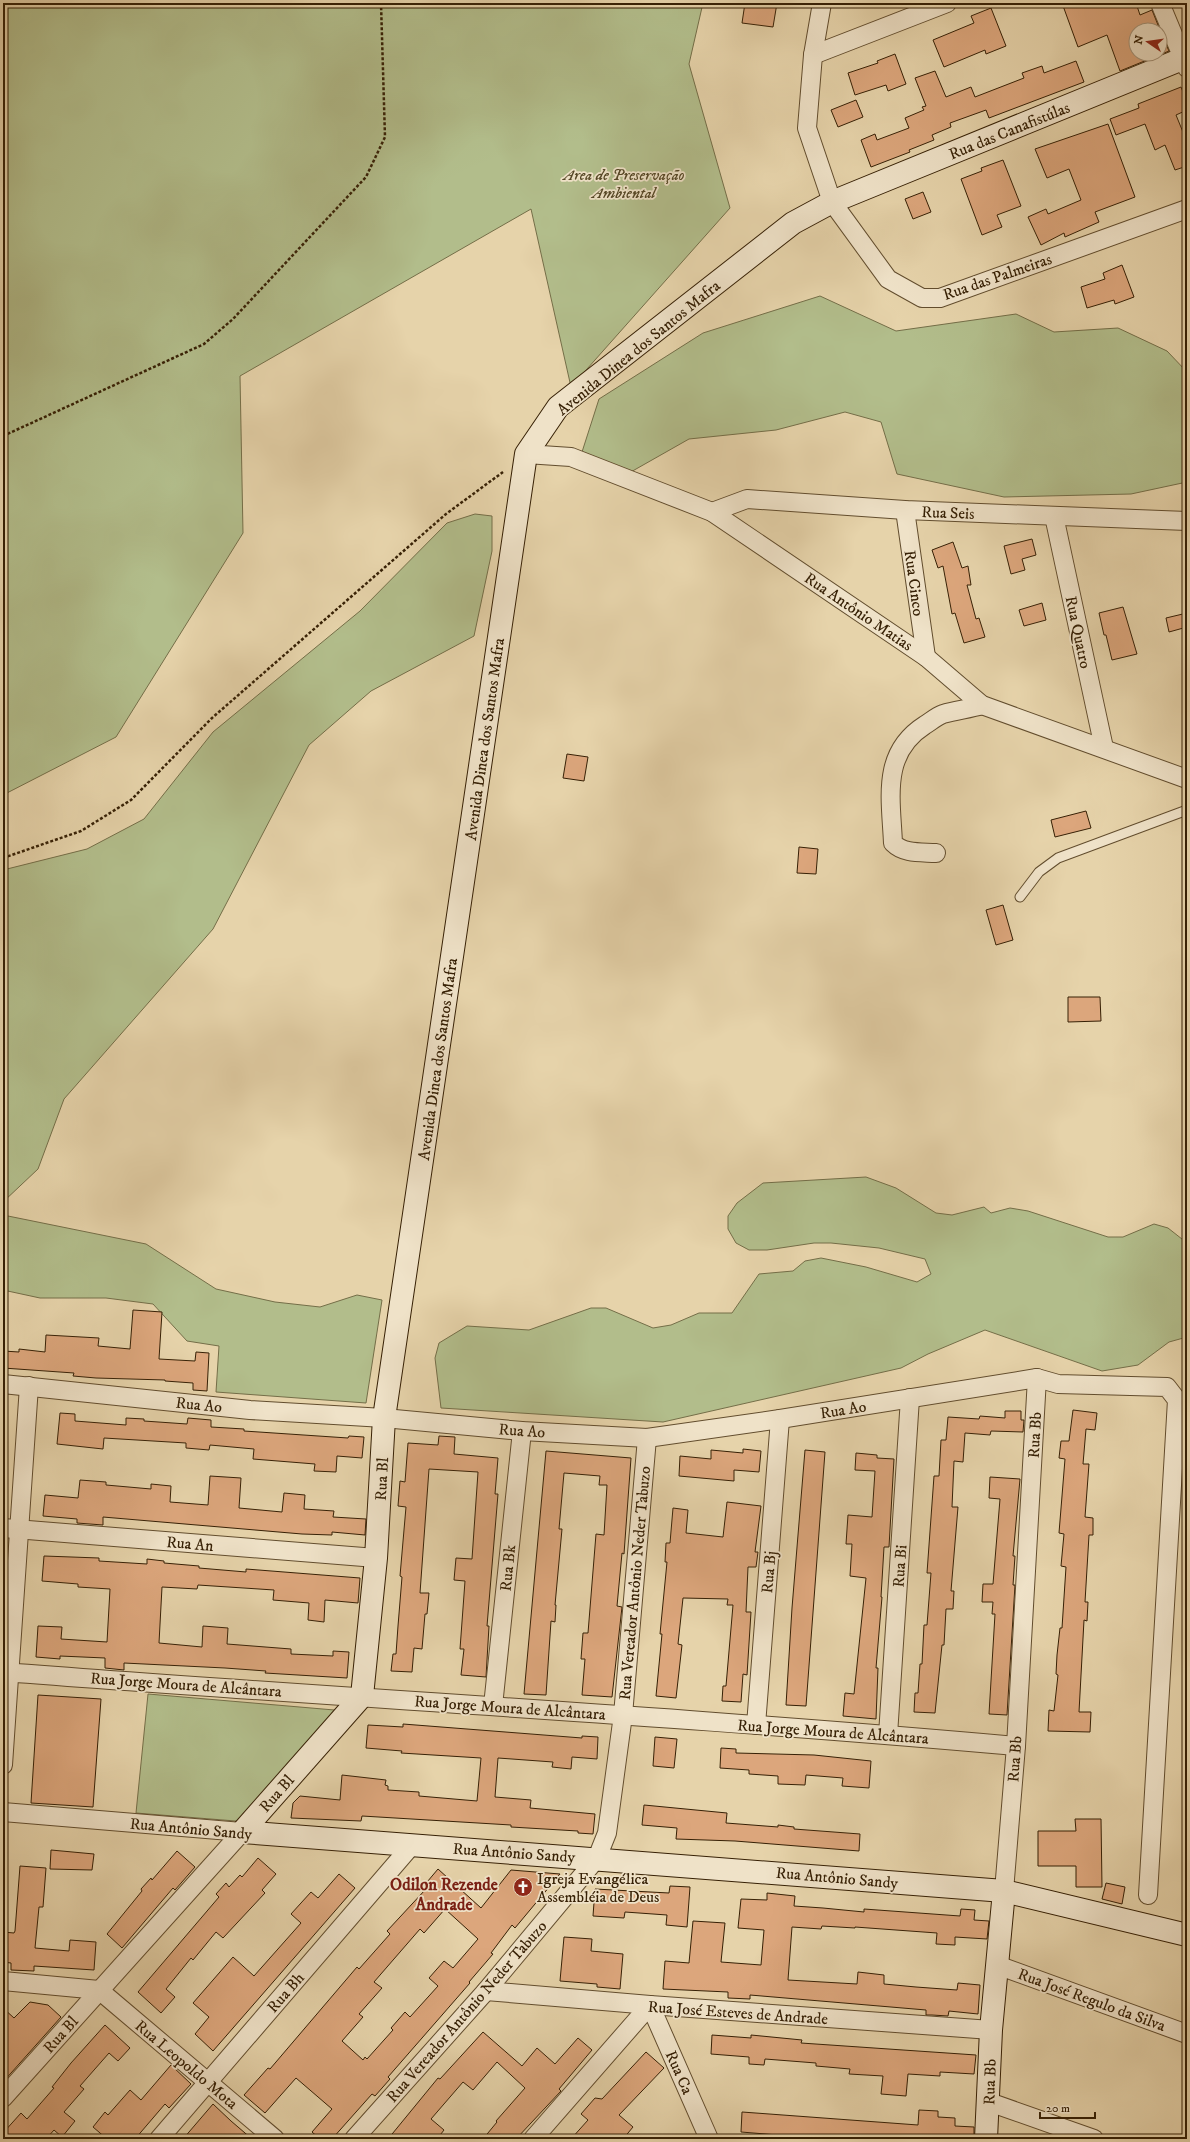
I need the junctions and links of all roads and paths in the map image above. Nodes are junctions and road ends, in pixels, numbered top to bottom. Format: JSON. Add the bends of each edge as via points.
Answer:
{"nodes":[{"id":1,"x":381,"y":3,"type":"edge"},
{"id":2,"x":822,"y":3,"type":"edge"},
{"id":3,"x":947,"y":3,"type":"edge"},
{"id":4,"x":1160,"y":3,"type":"edge"},
{"id":5,"x":813,"y":55,"type":"junction"},
{"id":6,"x":1186,"y":61,"type":"edge"},
{"id":7,"x":832,"y":202,"type":"junction"},
{"id":8,"x":1187,"y":209,"type":"edge"},
{"id":9,"x":3,"y":436,"type":"edge"},
{"id":10,"x":526,"y":454,"type":"junction"},
{"id":11,"x":905,"y":510,"type":"junction"},
{"id":12,"x":712,"y":512,"type":"junction"},
{"id":13,"x":1054,"y":516,"type":"junction"},
{"id":14,"x":1187,"y":521,"type":"edge"},
{"id":15,"x":926,"y":657,"type":"junction"},
{"id":16,"x":982,"y":705,"type":"junction"},
{"id":17,"x":1104,"y":748,"type":"junction"},
{"id":18,"x":1187,"y":778,"type":"edge"},
{"id":19,"x":1187,"y":810,"type":"edge"},
{"id":20,"x":936,"y":853,"type":"dead end"},
{"id":21,"x":3,"y":858,"type":"edge"},
{"id":22,"x":1020,"y":897,"type":"dead end"},
{"id":23,"x":1037,"y":1378,"type":"junction"},
{"id":24,"x":3,"y":1384,"type":"edge"},
{"id":25,"x":29,"y":1386,"type":"junction"},
{"id":26,"x":910,"y":1398,"type":"junction"},
{"id":27,"x":384,"y":1418,"type":"junction"},
{"id":28,"x":780,"y":1419,"type":"junction"},
{"id":29,"x":522,"y":1431,"type":"junction"},
{"id":30,"x":647,"y":1438,"type":"junction"},
{"id":31,"x":11,"y":1528,"type":"edge"},
{"id":32,"x":376,"y":1558,"type":"junction"},
{"id":33,"x":6,"y":1672,"type":"edge"},
{"id":34,"x":362,"y":1696,"type":"junction"},
{"id":35,"x":493,"y":1706,"type":"junction"},
{"id":36,"x":623,"y":1715,"type":"junction"},
{"id":37,"x":756,"y":1725,"type":"junction"},
{"id":38,"x":888,"y":1735,"type":"junction"},
{"id":39,"x":1016,"y":1746,"type":"junction"},
{"id":40,"x":3,"y":1765,"type":"edge"},
{"id":41,"x":3,"y":1812,"type":"edge"},
{"id":42,"x":242,"y":1832,"type":"junction"},
{"id":43,"x":412,"y":1845,"type":"junction"},
{"id":44,"x":596,"y":1858,"type":"junction"},
{"id":45,"x":1004,"y":1891,"type":"junction"},
{"id":46,"x":1148,"y":1895,"type":"dead end"},
{"id":47,"x":1187,"y":1935,"type":"edge"},
{"id":48,"x":997,"y":1965,"type":"junction"},
{"id":49,"x":3,"y":1981,"type":"edge"},
{"id":50,"x":99,"y":1990,"type":"junction"},
{"id":51,"x":486,"y":1991,"type":"junction"},
{"id":52,"x":650,"y":2005,"type":"junction"},
{"id":53,"x":991,"y":2030,"type":"junction"},
{"id":54,"x":1187,"y":2034,"type":"edge"},
{"id":55,"x":209,"y":2081,"type":"junction"},
{"id":56,"x":3,"y":2098,"type":"edge"},
{"id":57,"x":989,"y":2102,"type":"junction"},
{"id":58,"x":158,"y":2139,"type":"edge"},
{"id":59,"x":275,"y":2139,"type":"edge"},
{"id":60,"x":354,"y":2139,"type":"edge"},
{"id":61,"x":533,"y":2139,"type":"edge"},
{"id":62,"x":709,"y":2139,"type":"edge"},
{"id":63,"x":986,"y":2139,"type":"edge"},
{"id":64,"x":1094,"y":2139,"type":"edge"}],
"edges":[{"from":1,"to":9,"type":"path","via":[[385,137],[366,177],[233,319],[204,344]]},
{"from":2,"to":5,"type":"street","name":"Rua das Palmeiras"},
{"from":3,"to":5,"type":"street"},
{"from":4,"to":6,"type":"street"},
{"from":5,"to":7,"type":"street","name":"Rua das Palmeiras","via":[[807,128]]},
{"from":6,"to":7,"type":"street","name":"Rua das Canafistúlas"},
{"from":7,"to":8,"type":"street","name":"Rua das Palmeiras","via":[[888,279],[922,298],[940,298]]},
{"from":7,"to":10,"type":"street","name":"Avenida Dinea dos Santos Mafra","via":[[793,223],[558,407]]},
{"from":10,"to":12,"type":"street","name":"Rua Antônio Matias","via":[[571,457]]},
{"from":10,"to":21,"type":"path","via":[[446,514],[212,718],[132,800],[81,832]]},
{"from":10,"to":27,"type":"street","name":"Avenida Dinea dos Santos Mafra"},
{"from":11,"to":12,"type":"street","name":"Rua Seis","via":[[747,499]]},
{"from":11,"to":13,"type":"street","name":"Rua Seis"},
{"from":11,"to":15,"type":"street","name":"Rua Cinco"},
{"from":12,"to":15,"type":"street","name":"Rua Antônio Matias"},
{"from":13,"to":14,"type":"street","name":"Rua Seis"},
{"from":13,"to":17,"type":"street","name":"Rua Quatro"},
{"from":15,"to":16,"type":"street","name":"Rua Antônio Matias"},
{"from":16,"to":17,"type":"street","name":"Rua Antônio Matias"},
{"from":16,"to":20,"type":"street","via":[[942,714],[905,741],[894,762],[890,780],[892,843],[898,849]]},
{"from":17,"to":18,"type":"street","name":"Rua Antônio Matias"},
{"from":19,"to":22,"type":"lane","via":[[1058,858],[1039,872]]},
{"from":23,"to":26,"type":"street","name":"Rua Ao"},
{"from":23,"to":39,"type":"street","name":"Rua Bb"},
{"from":23,"to":46,"type":"street","via":[[1058,1384],[1167,1388],[1177,1400]]},
{"from":24,"to":25,"type":"street","name":"Rua Ao"},
{"from":25,"to":27,"type":"street","name":"Rua Ao","via":[[250,1410]]},
{"from":25,"to":31,"type":"street"},
{"from":26,"to":28,"type":"street","name":"Rua Ao"},
{"from":26,"to":38,"type":"street","name":"Rua Bi"},
{"from":27,"to":29,"type":"street","name":"Rua Ao"},
{"from":27,"to":32,"type":"street","name":"Rua Bl"},
{"from":28,"to":30,"type":"street","name":"Rua Ao"},
{"from":28,"to":37,"type":"street","name":"Rua Bj"},
{"from":29,"to":30,"type":"street","name":"Rua Ao"},
{"from":29,"to":35,"type":"street","name":"Rua Bk"},
{"from":30,"to":36,"type":"street","name":"Rua Vereador Antônio Neder Tabuzo"},
{"from":31,"to":32,"type":"street","name":"Rua An"},
{"from":31,"to":33,"type":"street"},
{"from":32,"to":34,"type":"street","name":"Rua Bl"},
{"from":33,"to":34,"type":"street","name":"Rua Jorge Moura de Alcântara"},
{"from":33,"to":40,"type":"street"},
{"from":34,"to":35,"type":"street","name":"Rua Jorge Moura de Alcântara"},
{"from":34,"to":42,"type":"street","name":"Rua Bl"},
{"from":35,"to":36,"type":"street","name":"Rua Jorge Moura de Alcântara"},
{"from":36,"to":37,"type":"street","name":"Rua Jorge Moura de Alcântara"},
{"from":36,"to":44,"type":"street","name":"Rua Vereador Antônio Neder Tabuzo","via":[[607,1834]]},
{"from":37,"to":38,"type":"street","name":"Rua Jorge Moura de Alcântara"},
{"from":38,"to":39,"type":"street","name":"Rua Jorge Moura de Alcântara"},
{"from":39,"to":45,"type":"street","name":"Rua Bb"},
{"from":41,"to":42,"type":"street","name":"Rua Antônio Sandy"},
{"from":42,"to":43,"type":"street","name":"Rua Antônio Sandy"},
{"from":42,"to":50,"type":"street","name":"Rua Bl"},
{"from":43,"to":44,"type":"street","name":"Rua Antônio Sandy"},
{"from":43,"to":55,"type":"street","name":"Rua Bh"},
{"from":44,"to":45,"type":"street","name":"Rua Antônio Sandy"},
{"from":44,"to":51,"type":"street","name":"Rua Vereador Antônio Neder Tabuzo"},
{"from":45,"to":47,"type":"street","name":"Rua Antônio Sandy"},
{"from":45,"to":48,"type":"street","name":"Rua Bb"},
{"from":48,"to":53,"type":"street","name":"Rua Bb"},
{"from":48,"to":54,"type":"street","name":"Rua José Regulo da Silva"},
{"from":49,"to":50,"type":"street"},
{"from":50,"to":55,"type":"street","name":"Rua Leopoldo Mota"},
{"from":50,"to":56,"type":"street","name":"Rua Bl"},
{"from":51,"to":52,"type":"street","name":"Rua José Esteves de Andrade"},
{"from":51,"to":60,"type":"street","name":"Rua Vereador Antônio Neder Tabuzo"},
{"from":52,"to":53,"type":"street","name":"Rua José Esteves de Andrade"},
{"from":52,"to":61,"type":"street"},
{"from":52,"to":62,"type":"street","name":"Rua Ca"},
{"from":53,"to":57,"type":"street","name":"Rua Bb"},
{"from":55,"to":58,"type":"street","name":"Rua Bh"},
{"from":55,"to":59,"type":"street","name":"Rua Leopoldo Mota"},
{"from":57,"to":63,"type":"street","name":"Rua Bb"},
{"from":57,"to":64,"type":"street"}]}
